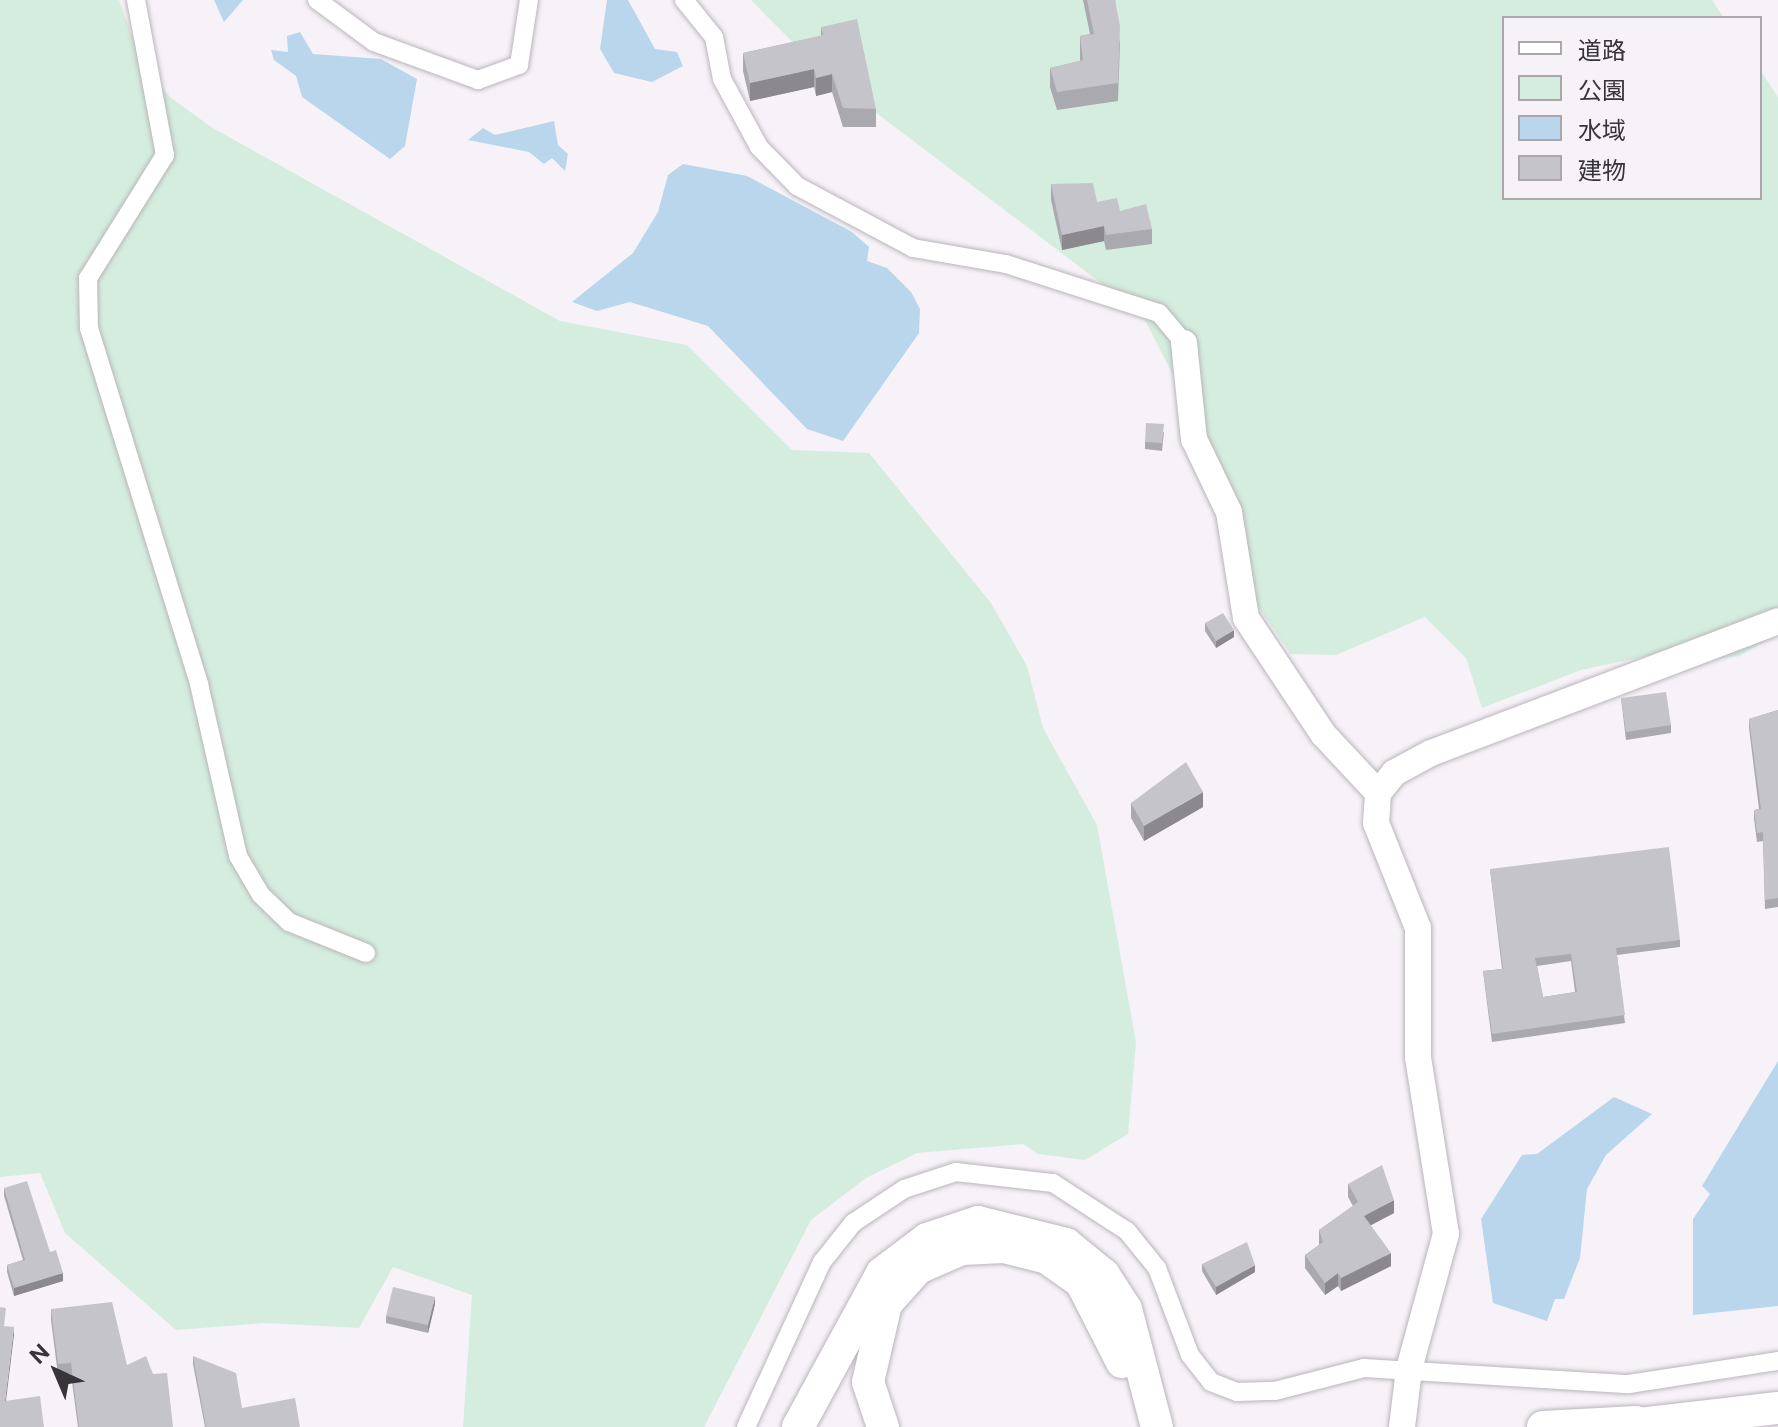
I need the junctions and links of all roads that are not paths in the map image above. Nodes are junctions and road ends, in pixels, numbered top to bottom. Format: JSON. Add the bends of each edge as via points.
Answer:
{"nodes":[{"id":1,"x":136,"y":0,"type":"edge"},
{"id":2,"x":317,"y":0,"type":"edge"},
{"id":3,"x":529,"y":0,"type":"edge"},
{"id":4,"x":684,"y":0,"type":"edge"},
{"id":5,"x":1184,"y":343,"type":"joint"},
{"id":6,"x":1778,"y":621,"type":"edge"},
{"id":7,"x":1378,"y":793,"type":"junction"},
{"id":8,"x":366,"y":953,"type":"dead end"},
{"id":9,"x":1778,"y":1361,"type":"edge"},
{"id":10,"x":1409,"y":1369,"type":"junction"},
{"id":11,"x":1778,"y":1408,"type":"edge"},
{"id":12,"x":1648,"y":1421,"type":"junction"},
{"id":13,"x":746,"y":1427,"type":"edge"},
{"id":14,"x":798,"y":1427,"type":"edge"},
{"id":15,"x":883,"y":1427,"type":"edge"},
{"id":16,"x":1137,"y":1427,"type":"edge"},
{"id":17,"x":1157,"y":1427,"type":"edge"},
{"id":18,"x":1402,"y":1427,"type":"edge"},
{"id":19,"x":1543,"y":1427,"type":"edge"},
{"id":20,"x":1613,"y":1427,"type":"edge"}],
"edges":[{"from":1,"to":8,"type":"street","via":[[165,155],[88,278],[89,328],[199,684],[238,856],[261,895],[289,922]]},
{"from":2,"to":3,"type":"street","via":[[374,42],[478,80],[519,65]]},
{"from":4,"to":5,"type":"street","via":[[714,37],[722,79],[759,147],[797,186],[913,248],[1006,264],[1159,313]]},
{"from":5,"to":7,"type":"street","via":[[1194,439],[1229,512],[1246,618],[1323,734]]},
{"from":6,"to":7,"type":"street","via":[[1431,753],[1394,773]]},
{"from":7,"to":10,"type":"street","via":[[1376,823],[1418,928],[1418,1057],[1444,1183],[1446,1234]]},
{"from":9,"to":10,"type":"street","via":[[1629,1384]]},
{"from":10,"to":13,"type":"street","via":[[1364,1368],[1275,1391],[1237,1392],[1211,1382],[1190,1355],[1157,1268],[1127,1231],[1053,1183],[956,1172],[904,1189],[853,1223],[822,1262]]},
{"from":10,"to":18,"type":"street"},
{"from":11,"to":12,"type":"highway"},
{"from":12,"to":19,"type":"highway"},
{"from":12,"to":20,"type":"highway"},
{"from":14,"to":17,"type":"highway","via":[[882,1273],[927,1239],[978,1222],[1066,1244],[1104,1275],[1126,1309]]},
{"from":15,"to":16,"type":"highway","via":[[868,1382],[886,1304],[918,1268],[962,1249],[1004,1247],[1047,1258],[1081,1282],[1110,1327]]}]}
